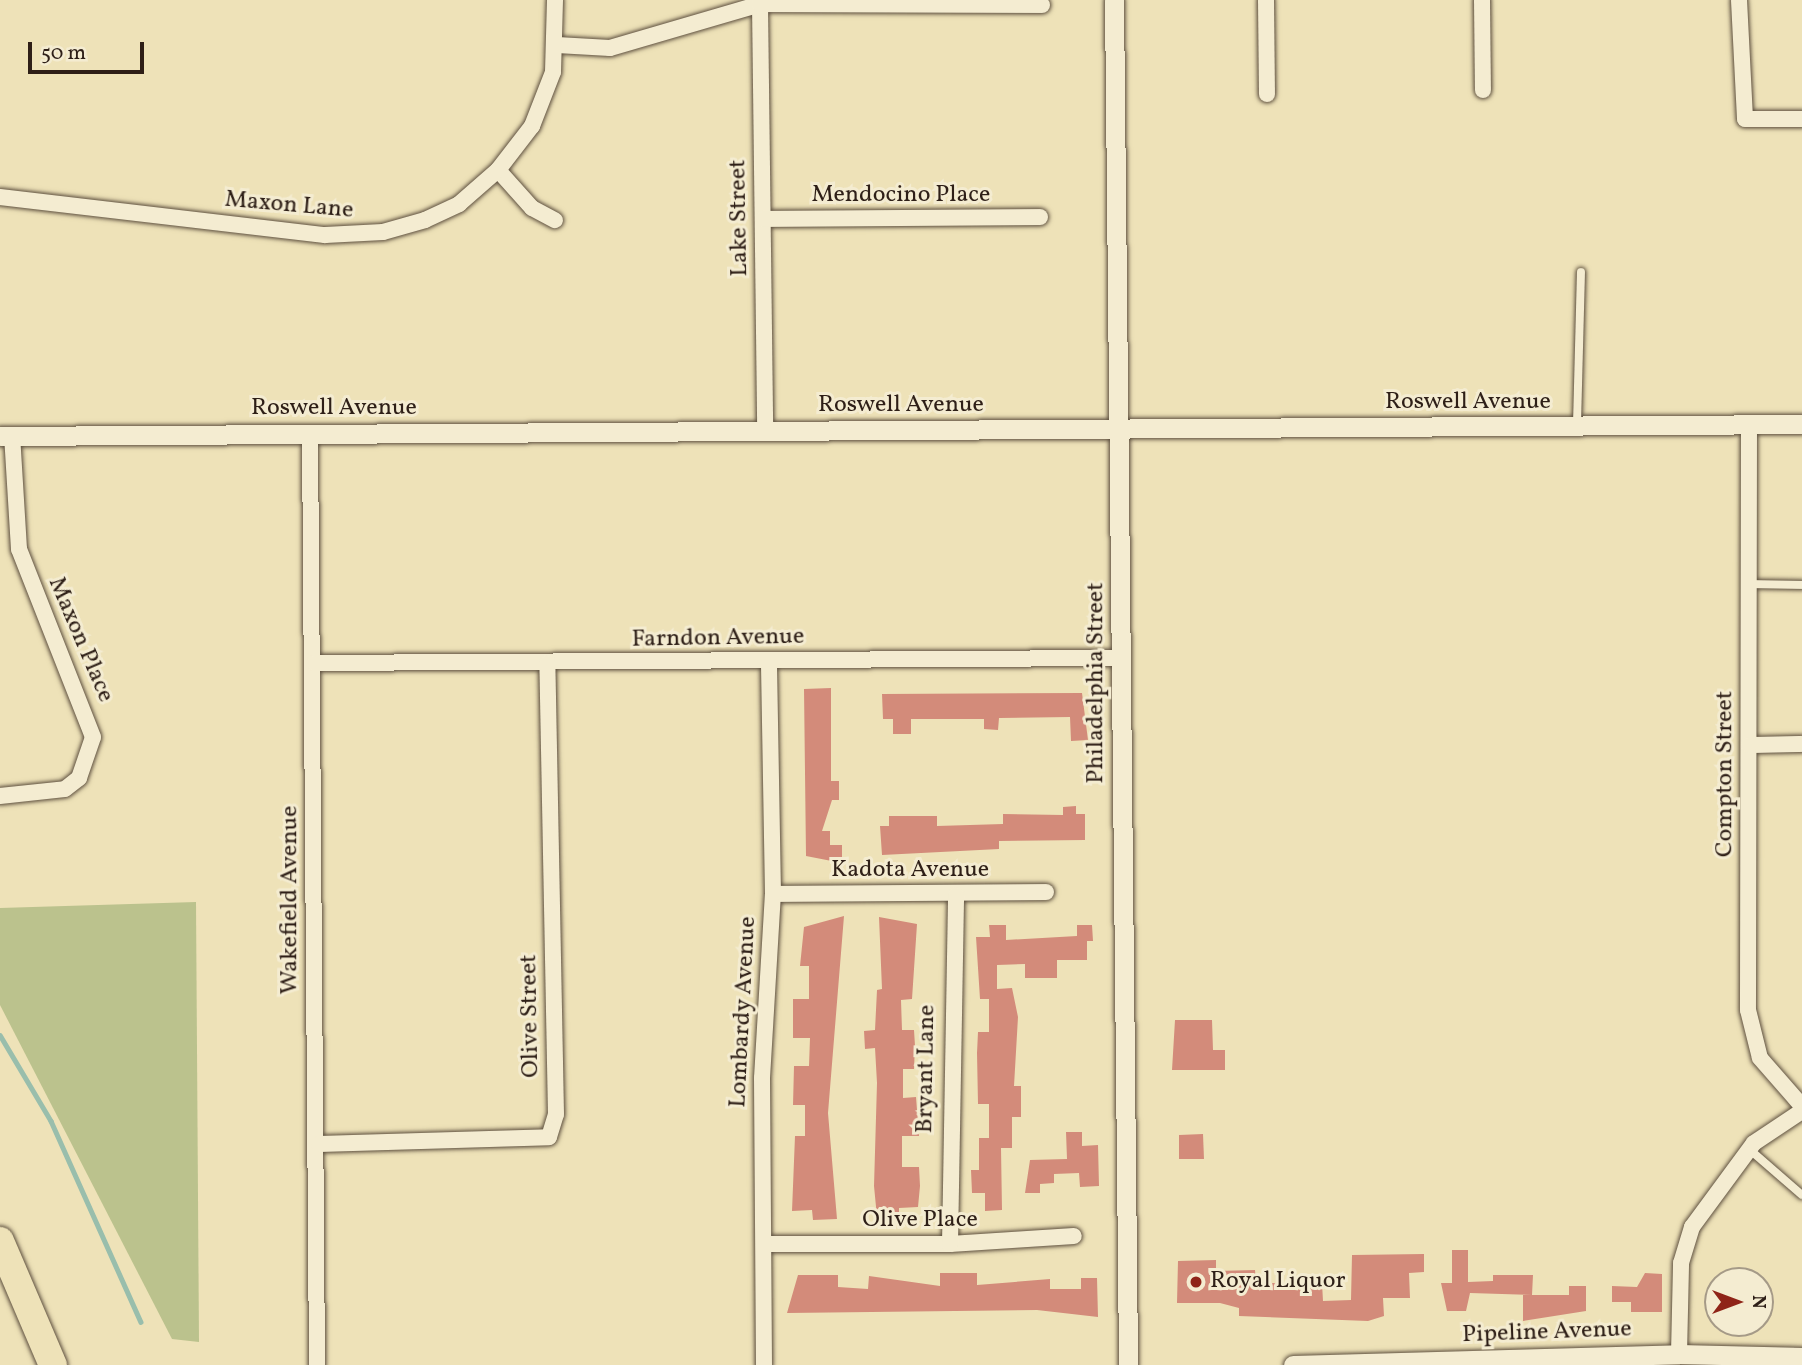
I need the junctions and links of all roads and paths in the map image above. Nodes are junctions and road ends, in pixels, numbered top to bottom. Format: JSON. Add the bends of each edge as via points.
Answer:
{"nodes":[{"id":1,"x":555,"y":0,"type":"edge"},
{"id":2,"x":1114,"y":0,"type":"edge"},
{"id":3,"x":1265,"y":0,"type":"edge"},
{"id":4,"x":1482,"y":0,"type":"edge"},
{"id":5,"x":1739,"y":0,"type":"edge"},
{"id":6,"x":760,"y":4,"type":"junction"},
{"id":7,"x":1042,"y":5,"type":"dead end"},
{"id":8,"x":557,"y":45,"type":"junction"},
{"id":9,"x":1483,"y":90,"type":"dead end"},
{"id":10,"x":1267,"y":94,"type":"dead end"},
{"id":11,"x":1802,"y":119,"type":"edge"},
{"id":12,"x":498,"y":170,"type":"junction"},
{"id":13,"x":0,"y":197,"type":"edge"},
{"id":14,"x":1040,"y":217,"type":"dead end"},
{"id":15,"x":763,"y":219,"type":"junction"},
{"id":16,"x":555,"y":220,"type":"dead end"},
{"id":17,"x":1581,"y":272,"type":"dead end"},
{"id":18,"x":1802,"y":424,"type":"edge"},
{"id":19,"x":1748,"y":425,"type":"junction"},
{"id":20,"x":1577,"y":427,"type":"junction"},
{"id":21,"x":1121,"y":430,"type":"junction"},
{"id":22,"x":765,"y":431,"type":"junction"},
{"id":23,"x":310,"y":434,"type":"junction"},
{"id":24,"x":6,"y":436,"type":"edge"},
{"id":25,"x":1750,"y":584,"type":"junction"},
{"id":26,"x":1802,"y":585,"type":"edge"},
{"id":27,"x":1121,"y":658,"type":"junction"},
{"id":28,"x":769,"y":661,"type":"junction"},
{"id":29,"x":315,"y":663,"type":"junction"},
{"id":30,"x":547,"y":663,"type":"junction"},
{"id":31,"x":1802,"y":744,"type":"edge"},
{"id":32,"x":1748,"y":745,"type":"junction"},
{"id":33,"x":0,"y":796,"type":"edge"},
{"id":34,"x":1046,"y":892,"type":"dead end"},
{"id":35,"x":773,"y":894,"type":"junction"},
{"id":36,"x":956,"y":895,"type":"junction"},
{"id":37,"x":1802,"y":1109,"type":"edge"},
{"id":38,"x":319,"y":1144,"type":"junction"},
{"id":39,"x":1749,"y":1149,"type":"junction"},
{"id":40,"x":1802,"y":1195,"type":"edge"},
{"id":41,"x":1074,"y":1236,"type":"dead end"},
{"id":42,"x":0,"y":1241,"type":"edge"},
{"id":43,"x":765,"y":1244,"type":"junction"},
{"id":44,"x":950,"y":1244,"type":"junction"},
{"id":45,"x":1679,"y":1354,"type":"junction"},
{"id":46,"x":1802,"y":1357,"type":"edge"},
{"id":47,"x":1554,"y":1361,"type":"edge"},
{"id":48,"x":1465,"y":1363,"type":"edge"},
{"id":49,"x":1375,"y":1364,"type":"edge"},
{"id":50,"x":53,"y":1365,"type":"edge"},
{"id":51,"x":317,"y":1365,"type":"edge"},
{"id":52,"x":764,"y":1365,"type":"edge"},
{"id":53,"x":1128,"y":1365,"type":"edge"},
{"id":54,"x":1293,"y":1365,"type":"edge"}],
"edges":[{"from":1,"to":8,"type":"street","name":"Maxon Lane"},
{"from":2,"to":21,"type":"street","name":"Philadelphia Street"},
{"from":3,"to":10,"type":"street"},
{"from":4,"to":9,"type":"street"},
{"from":5,"to":11,"type":"street","via":[[1745,119]]},
{"from":6,"to":7,"type":"street"},
{"from":6,"to":8,"type":"street","via":[[610,48]]},
{"from":6,"to":15,"type":"street","name":"Lake Street"},
{"from":8,"to":12,"type":"street","name":"Maxon Lane","via":[[550,89],[532,126]]},
{"from":12,"to":13,"type":"street","name":"Maxon Lane","via":[[436,215],[360,235]]},
{"from":12,"to":16,"type":"street","via":[[532,208]]},
{"from":14,"to":15,"type":"street","name":"Mendocino Place"},
{"from":15,"to":22,"type":"street","name":"Lake Street"},
{"from":17,"to":20,"type":"lane"},
{"from":18,"to":19,"type":"street","name":"Roswell Avenue"},
{"from":19,"to":20,"type":"street","name":"Roswell Avenue"},
{"from":19,"to":25,"type":"street","name":"Compton Street"},
{"from":20,"to":21,"type":"street","name":"Roswell Avenue"},
{"from":21,"to":22,"type":"street","name":"Roswell Avenue"},
{"from":21,"to":27,"type":"street","name":"Philadelphia Street"},
{"from":22,"to":23,"type":"street","name":"Roswell Avenue"},
{"from":23,"to":24,"type":"street","name":"Roswell Avenue"},
{"from":23,"to":29,"type":"street","name":"Wakefield Avenue"},
{"from":24,"to":33,"type":"street","name":"Maxon Place","via":[[25,570],[93,737],[79,778],[65,789]]},
{"from":25,"to":26,"type":"lane"},
{"from":25,"to":32,"type":"street","name":"Compton Street"},
{"from":27,"to":28,"type":"street","name":"Farndon Avenue"},
{"from":27,"to":53,"type":"street","name":"Philadelphia Street"},
{"from":28,"to":30,"type":"street","name":"Farndon Avenue"},
{"from":28,"to":35,"type":"street","name":"Lombardy Avenue"},
{"from":29,"to":30,"type":"street","name":"Farndon Avenue"},
{"from":29,"to":38,"type":"street","name":"Wakefield Avenue","via":[[312,927]]},
{"from":30,"to":38,"type":"street","name":"Olive Street","via":[[556,1114],[549,1137]]},
{"from":31,"to":32,"type":"street"},
{"from":32,"to":37,"type":"street","name":"Compton Street","via":[[1748,1010],[1760,1058]]},
{"from":34,"to":36,"type":"street","name":"Kadota Avenue"},
{"from":35,"to":36,"type":"street","name":"Kadota Avenue"},
{"from":35,"to":43,"type":"street","name":"Lombardy Avenue","via":[[762,1078]]},
{"from":36,"to":44,"type":"street","name":"Bryant Lane"},
{"from":37,"to":39,"type":"street"},
{"from":38,"to":51,"type":"street","name":"Wakefield Avenue"},
{"from":39,"to":40,"type":"lane"},
{"from":39,"to":45,"type":"street","via":[[1692,1227],[1681,1262]]},
{"from":41,"to":44,"type":"street","name":"Olive Place"},
{"from":42,"to":50,"type":"highway"},
{"from":43,"to":44,"type":"street","name":"Olive Place"},
{"from":43,"to":52,"type":"street","name":"Lombardy Avenue"},
{"from":45,"to":46,"type":"street","name":"Pipeline Avenue"},
{"from":45,"to":47,"type":"street","name":"Pipeline Avenue"},
{"from":47,"to":48,"type":"street","name":"Pipeline Avenue"},
{"from":48,"to":49,"type":"street","name":"Pipeline Avenue"},
{"from":49,"to":54,"type":"street","name":"Pipeline Avenue"}]}
